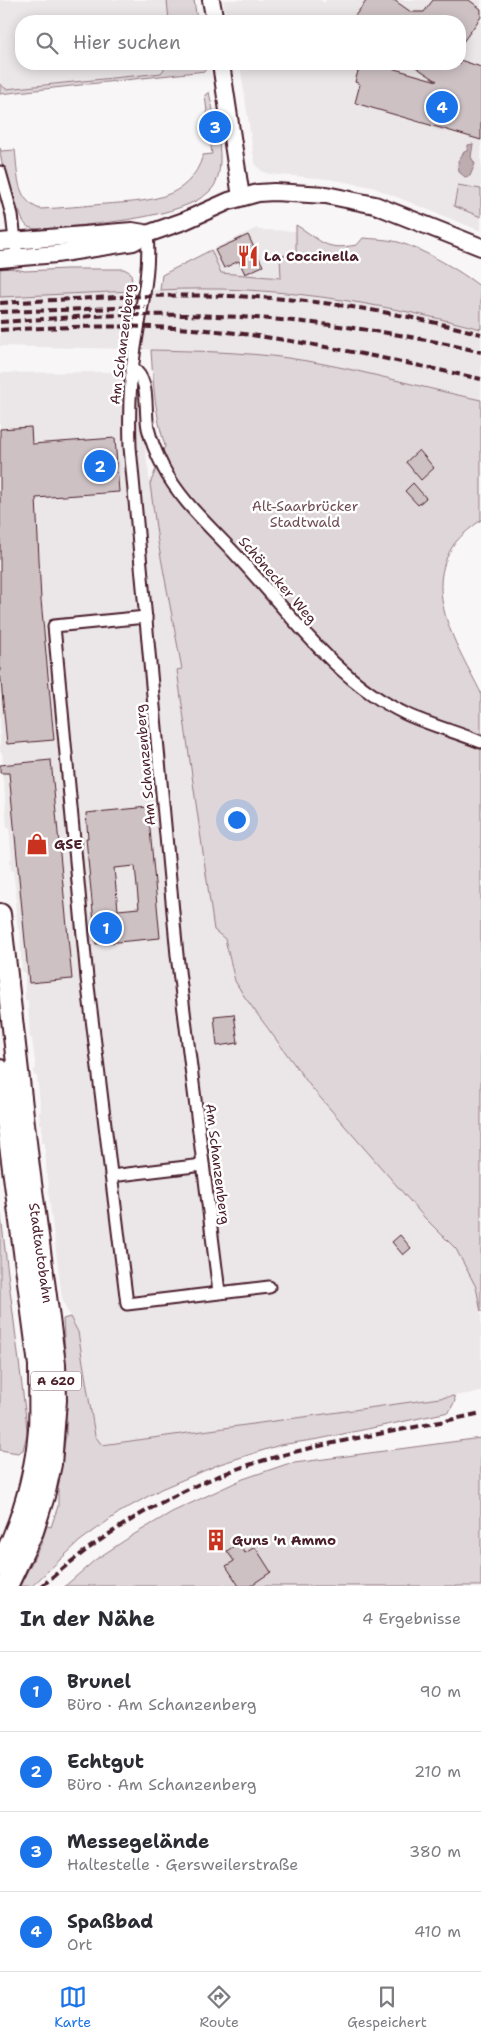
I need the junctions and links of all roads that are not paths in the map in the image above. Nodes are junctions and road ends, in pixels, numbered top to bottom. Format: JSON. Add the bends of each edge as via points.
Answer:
{"nodes":[{"id":1,"x":210,"y":0,"type":"edge"},
{"id":2,"x":214,"y":15,"type":"edge"},
{"id":3,"x":223,"y":70,"type":"edge"},
{"id":4,"x":0,"y":172,"type":"edge"},
{"id":5,"x":241,"y":197,"type":"junction"},
{"id":6,"x":147,"y":234,"type":"junction"},
{"id":7,"x":11,"y":247,"type":"edge"},
{"id":8,"x":481,"y":247,"type":"edge"},
{"id":9,"x":0,"y":259,"type":"edge"},
{"id":10,"x":132,"y":368,"type":"junction"},
{"id":11,"x":146,"y":617,"type":"junction"},
{"id":12,"x":481,"y":742,"type":"edge"},
{"id":13,"x":0,"y":914,"type":"edge"},
{"id":14,"x":0,"y":1070,"type":"edge"},
{"id":15,"x":203,"y":1165,"type":"junction"},
{"id":16,"x":111,"y":1176,"type":"junction"},
{"id":17,"x":269,"y":1287,"type":"dead end"},
{"id":18,"x":219,"y":1292,"type":"junction"},
{"id":19,"x":0,"y":1566,"type":"edge"},
{"id":20,"x":7,"y":1586,"type":"edge"}],
"edges":[{"from":1,"to":2,"type":"main road"},
{"from":3,"to":5,"type":"main road"},
{"from":4,"to":7,"type":"street","via":[[12,215]]},
{"from":5,"to":6,"type":"main road"},
{"from":5,"to":8,"type":"main road","via":[[299,192],[349,198],[393,211]]},
{"from":6,"to":7,"type":"main road","via":[[133,242],[56,254]]},
{"from":6,"to":10,"type":"street","name":"Am Schanzenberg","via":[[146,276]]},
{"from":7,"to":9,"type":"main road"},
{"from":10,"to":11,"type":"street","name":"Am Schanzenberg","via":[[130,447]]},
{"from":10,"to":12,"type":"street","name":"Schönecker Weg","via":[[140,373],[148,427],[167,473],[186,499],[308,637],[345,673],[381,699],[406,714]]},
{"from":11,"to":15,"type":"street","name":"Am Schanzenberg","via":[[177,948]]},
{"from":11,"to":16,"type":"street","via":[[54,626],[87,978]]},
{"from":13,"to":20,"type":"highway","name":"Stadtautobahn","number":"A 620","via":[[51,1327],[56,1400],[51,1464],[44,1496],[33,1531]]},
{"from":14,"to":19,"type":"highway","name":"Stadtautobahn","number":"A 620","via":[[39,1365],[39,1430],[28,1492]]},
{"from":15,"to":16,"type":"street"},
{"from":15,"to":18,"type":"street","name":"Am Schanzenberg"},
{"from":16,"to":18,"type":"street","via":[[127,1304]]},
{"from":17,"to":18,"type":"street"}]}
